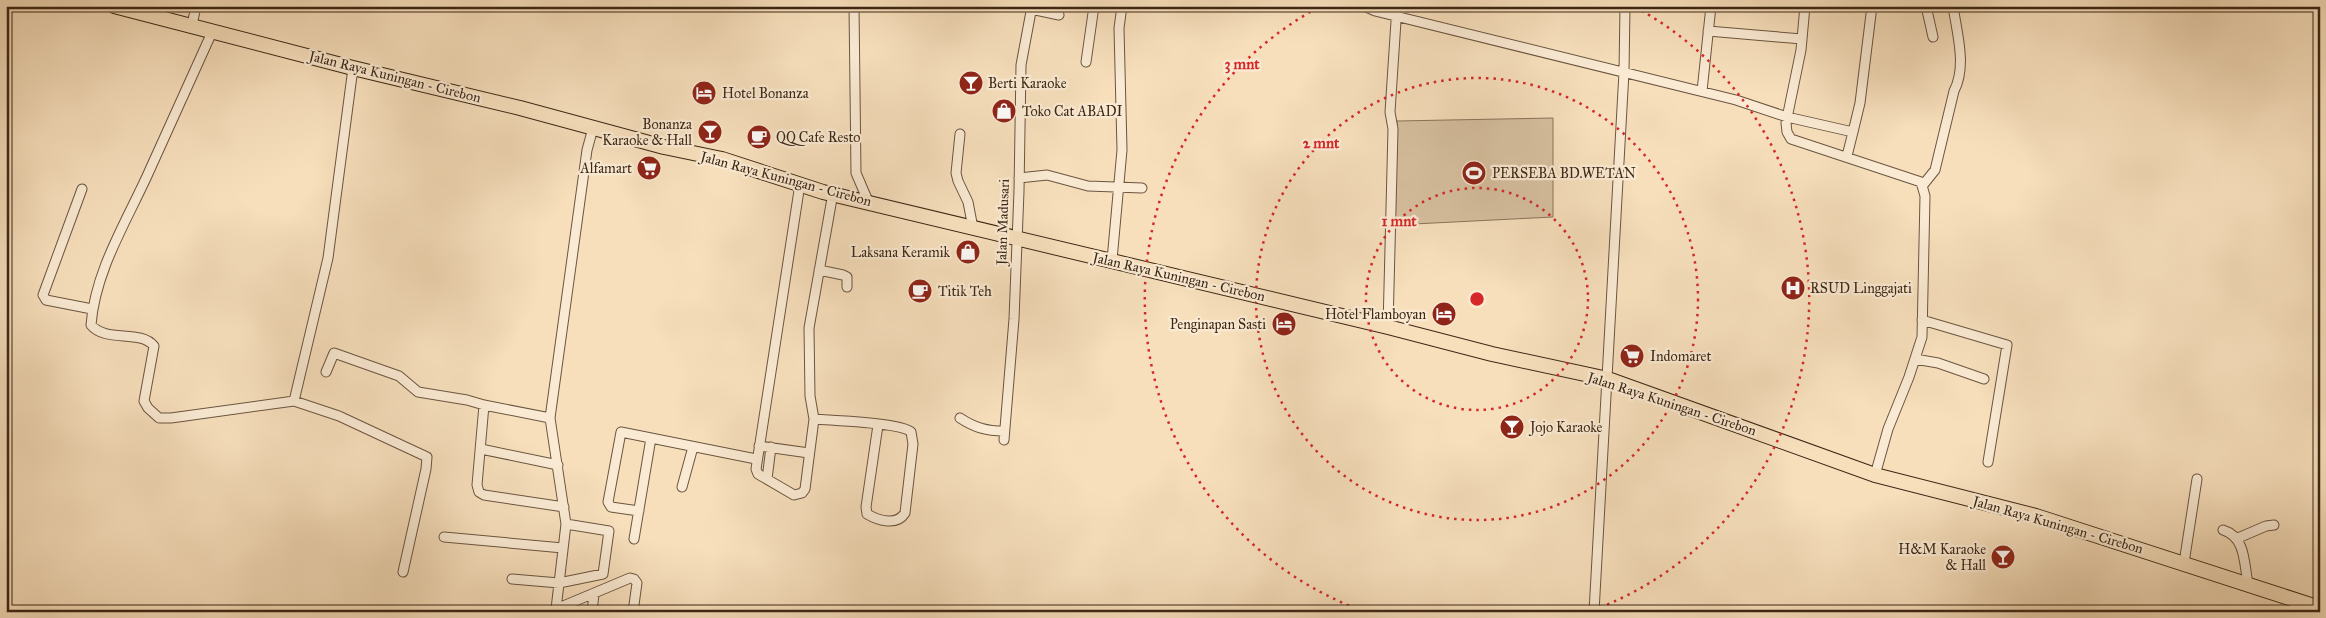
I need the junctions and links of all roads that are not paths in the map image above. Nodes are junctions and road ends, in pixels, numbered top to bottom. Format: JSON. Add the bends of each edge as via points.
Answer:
{"nodes":[{"id":1,"x":114,"y":6,"type":"edge"},
{"id":2,"x":196,"y":6,"type":"edge"},
{"id":3,"x":854,"y":6,"type":"edge"},
{"id":4,"x":1094,"y":6,"type":"edge"},
{"id":5,"x":1122,"y":6,"type":"edge"},
{"id":6,"x":1364,"y":6,"type":"edge"},
{"id":7,"x":1397,"y":6,"type":"edge"},
{"id":8,"x":1624,"y":6,"type":"edge"},
{"id":9,"x":1711,"y":6,"type":"edge"},
{"id":10,"x":1805,"y":6,"type":"edge"},
{"id":11,"x":1872,"y":6,"type":"edge"},
{"id":12,"x":1926,"y":6,"type":"edge"},
{"id":13,"x":1953,"y":6,"type":"edge"},
{"id":14,"x":1031,"y":8,"type":"edge"},
{"id":15,"x":1058,"y":15,"type":"dead end"},
{"id":16,"x":1396,"y":16,"type":"junction"},
{"id":17,"x":192,"y":25,"type":"junction"},
{"id":18,"x":213,"y":30,"type":"junction"},
{"id":19,"x":1708,"y":31,"type":"junction"},
{"id":20,"x":1933,"y":37,"type":"dead end"},
{"id":21,"x":1802,"y":39,"type":"junction"},
{"id":22,"x":1086,"y":62,"type":"dead end"},
{"id":23,"x":353,"y":68,"type":"junction"},
{"id":24,"x":1624,"y":72,"type":"junction"},
{"id":25,"x":1702,"y":91,"type":"junction"},
{"id":26,"x":1787,"y":117,"type":"junction"},
{"id":27,"x":593,"y":128,"type":"junction"},
{"id":28,"x":1853,"y":132,"type":"junction"},
{"id":29,"x":960,"y":134,"type":"dead end"},
{"id":30,"x":1846,"y":156,"type":"junction"},
{"id":31,"x":1019,"y":178,"type":"junction"},
{"id":32,"x":800,"y":184,"type":"junction"},
{"id":33,"x":1923,"y":185,"type":"junction"},
{"id":34,"x":1118,"y":186,"type":"junction"},
{"id":35,"x":1142,"y":188,"type":"dead end"},
{"id":36,"x":82,"y":189,"type":"dead end"},
{"id":37,"x":838,"y":194,"type":"junction"},
{"id":38,"x":863,"y":200,"type":"junction"},
{"id":39,"x":973,"y":228,"type":"junction"},
{"id":40,"x":1017,"y":239,"type":"junction"},
{"id":41,"x":1112,"y":260,"type":"junction"},
{"id":42,"x":819,"y":270,"type":"junction"},
{"id":43,"x":846,"y":287,"type":"dead end"},
{"id":44,"x":92,"y":309,"type":"junction"},
{"id":45,"x":1922,"y":320,"type":"junction"},
{"id":46,"x":1388,"y":326,"type":"junction"},
{"id":47,"x":1915,"y":359,"type":"junction"},
{"id":48,"x":326,"y":372,"type":"dead end"},
{"id":49,"x":1984,"y":378,"type":"dead end"},
{"id":50,"x":1608,"y":380,"type":"junction"},
{"id":51,"x":294,"y":401,"type":"junction"},
{"id":52,"x":484,"y":405,"type":"junction"},
{"id":53,"x":550,"y":418,"type":"junction"},
{"id":54,"x":960,"y":418,"type":"dead end"},
{"id":55,"x":814,"y":419,"type":"junction"},
{"id":56,"x":878,"y":425,"type":"junction"},
{"id":57,"x":651,"y":438,"type":"junction"},
{"id":58,"x":759,"y":446,"type":"junction"},
{"id":59,"x":693,"y":447,"type":"junction"},
{"id":60,"x":771,"y":448,"type":"junction"},
{"id":61,"x":481,"y":449,"type":"junction"},
{"id":62,"x":810,"y":453,"type":"junction"},
{"id":63,"x":756,"y":459,"type":"junction"},
{"id":64,"x":1988,"y":462,"type":"dead end"},
{"id":65,"x":558,"y":465,"type":"junction"},
{"id":66,"x":1875,"y":475,"type":"junction"},
{"id":67,"x":766,"y":479,"type":"junction"},
{"id":68,"x":2197,"y":479,"type":"dead end"},
{"id":69,"x":682,"y":488,"type":"dead end"},
{"id":70,"x":564,"y":507,"type":"junction"},
{"id":71,"x":639,"y":511,"type":"junction"},
{"id":72,"x":566,"y":524,"type":"junction"},
{"id":73,"x":2274,"y":525,"type":"dead end"},
{"id":74,"x":2223,"y":530,"type":"dead end"},
{"id":75,"x":444,"y":537,"type":"dead end"},
{"id":76,"x":2238,"y":538,"type":"junction"},
{"id":77,"x":634,"y":539,"type":"dead end"},
{"id":78,"x":563,"y":548,"type":"junction"},
{"id":79,"x":2184,"y":563,"type":"junction"},
{"id":80,"x":403,"y":572,"type":"dead end"},
{"id":81,"x":512,"y":579,"type":"dead end"},
{"id":82,"x":559,"y":583,"type":"junction"},
{"id":83,"x":2248,"y":584,"type":"junction"},
{"id":84,"x":594,"y":594,"type":"junction"},
{"id":85,"x":2320,"y":608,"type":"edge"},
{"id":86,"x":552,"y":610,"type":"edge"},
{"id":87,"x":592,"y":612,"type":"edge"},
{"id":88,"x":633,"y":612,"type":"edge"},
{"id":89,"x":1594,"y":612,"type":"edge"}],
"edges":[{"from":1,"to":17,"type":"highway","name":"Jalan Raya Kuningan - Cirebon"},
{"from":2,"to":17,"type":"street"},
{"from":3,"to":38,"type":"street","via":[[856,173]]},
{"from":4,"to":22,"type":"street"},
{"from":5,"to":34,"type":"street","via":[[1119,28],[1122,150]]},
{"from":6,"to":16,"type":"street"},
{"from":7,"to":16,"type":"street"},
{"from":8,"to":24,"type":"street"},
{"from":9,"to":19,"type":"street"},
{"from":10,"to":21,"type":"street"},
{"from":11,"to":28,"type":"street","via":[[1860,103]]},
{"from":12,"to":20,"type":"street"},
{"from":13,"to":33,"type":"street","via":[[1961,59],[1959,80],[1936,170]]},
{"from":14,"to":15,"type":"street"},
{"from":14,"to":31,"type":"street","name":"Jalan Madusari","via":[[1021,65]]},
{"from":16,"to":24,"type":"street"},
{"from":16,"to":46,"type":"street","via":[[1390,112],[1393,129]]},
{"from":17,"to":18,"type":"highway","name":"Jalan Raya Kuningan - Cirebon"},
{"from":18,"to":23,"type":"highway","name":"Jalan Raya Kuningan - Cirebon"},
{"from":18,"to":44,"type":"street","via":[[114,242]]},
{"from":19,"to":21,"type":"street"},
{"from":19,"to":25,"type":"street"},
{"from":21,"to":26,"type":"street"},
{"from":23,"to":27,"type":"highway","name":"Jalan Raya Kuningan - Cirebon"},
{"from":23,"to":51,"type":"street","via":[[328,258]]},
{"from":24,"to":25,"type":"street"},
{"from":24,"to":50,"type":"street"},
{"from":25,"to":26,"type":"street"},
{"from":26,"to":28,"type":"street"},
{"from":26,"to":30,"type":"street","via":[[1787,132],[1791,139]]},
{"from":27,"to":32,"type":"highway","name":"Jalan Raya Kuningan - Cirebon","via":[[722,159]]},
{"from":27,"to":53,"type":"street","via":[[587,150]]},
{"from":28,"to":30,"type":"street"},
{"from":29,"to":39,"type":"street","via":[[956,173],[968,202]]},
{"from":30,"to":33,"type":"street"},
{"from":31,"to":34,"type":"street","via":[[1047,175],[1088,186]]},
{"from":31,"to":40,"type":"street","name":"Jalan Madusari"},
{"from":32,"to":37,"type":"highway","name":"Jalan Raya Kuningan - Cirebon"},
{"from":32,"to":58,"type":"street"},
{"from":33,"to":45,"type":"street"},
{"from":34,"to":35,"type":"street"},
{"from":34,"to":41,"type":"street"},
{"from":36,"to":44,"type":"street","via":[[43,295],[46,300]]},
{"from":37,"to":38,"type":"highway","name":"Jalan Raya Kuningan - Cirebon"},
{"from":37,"to":42,"type":"street"},
{"from":38,"to":39,"type":"highway","name":"Jalan Raya Kuningan - Cirebon"},
{"from":39,"to":40,"type":"highway","name":"Jalan Raya Kuningan - Cirebon"},
{"from":40,"to":41,"type":"highway","name":"Jalan Raya Kuningan - Cirebon"},
{"from":40,"to":54,"type":"street","name":"Jalan Madusari","via":[[1004,436],[974,427]]},
{"from":41,"to":46,"type":"highway","name":"Jalan Raya Kuningan - Cirebon"},
{"from":42,"to":43,"type":"street","via":[[844,274]]},
{"from":42,"to":55,"type":"street","via":[[809,328],[810,396]]},
{"from":44,"to":51,"type":"street","via":[[91,325],[95,330],[151,342],[154,346],[144,401],[159,418]]},
{"from":45,"to":47,"type":"street","via":[[1922,337]]},
{"from":45,"to":64,"type":"street","via":[[2008,346]]},
{"from":46,"to":50,"type":"highway","name":"Jalan Raya Kuningan - Cirebon"},
{"from":47,"to":49,"type":"street"},
{"from":47,"to":66,"type":"street","via":[[1888,429]]},
{"from":48,"to":52,"type":"street","via":[[334,353],[400,376],[418,392]]},
{"from":50,"to":66,"type":"highway","name":"Jalan Raya Kuningan - Cirebon"},
{"from":50,"to":89,"type":"street"},
{"from":51,"to":80,"type":"street","via":[[339,416],[428,458]]},
{"from":52,"to":53,"type":"street"},
{"from":52,"to":61,"type":"street"},
{"from":53,"to":65,"type":"street"},
{"from":55,"to":56,"type":"street"},
{"from":55,"to":62,"type":"street"},
{"from":56,"to":56,"type":"street","via":[[908,429],[914,444],[905,513],[895,522],[873,518],[866,507]]},
{"from":57,"to":59,"type":"street"},
{"from":57,"to":71,"type":"street"},
{"from":57,"to":71,"type":"street","via":[[624,431],[618,436],[608,505]]},
{"from":58,"to":60,"type":"street"},
{"from":58,"to":63,"type":"street"},
{"from":59,"to":63,"type":"street"},
{"from":59,"to":69,"type":"street"},
{"from":60,"to":62,"type":"street"},
{"from":60,"to":67,"type":"street"},
{"from":61,"to":65,"type":"street"},
{"from":61,"to":70,"type":"street","via":[[479,492]]},
{"from":62,"to":67,"type":"street","via":[[802,494],[794,495]]},
{"from":63,"to":67,"type":"street","via":[[758,474]]},
{"from":65,"to":70,"type":"street"},
{"from":66,"to":79,"type":"highway","name":"Jalan Raya Kuningan - Cirebon","via":[[2036,516]]},
{"from":68,"to":79,"type":"street"},
{"from":70,"to":72,"type":"street"},
{"from":71,"to":77,"type":"street"},
{"from":72,"to":78,"type":"street"},
{"from":72,"to":82,"type":"street","via":[[609,531],[605,569],[597,576]]},
{"from":73,"to":76,"type":"street"},
{"from":74,"to":76,"type":"street"},
{"from":75,"to":78,"type":"street"},
{"from":76,"to":83,"type":"street"},
{"from":78,"to":82,"type":"street"},
{"from":79,"to":83,"type":"highway","name":"Jalan Raya Kuningan - Cirebon"},
{"from":81,"to":82,"type":"street"},
{"from":82,"to":86,"type":"street"},
{"from":83,"to":85,"type":"highway","name":"Jalan Raya Kuningan - Cirebon"},
{"from":84,"to":86,"type":"street"},
{"from":84,"to":87,"type":"street"},
{"from":84,"to":88,"type":"street","via":[[634,579]]}]}
